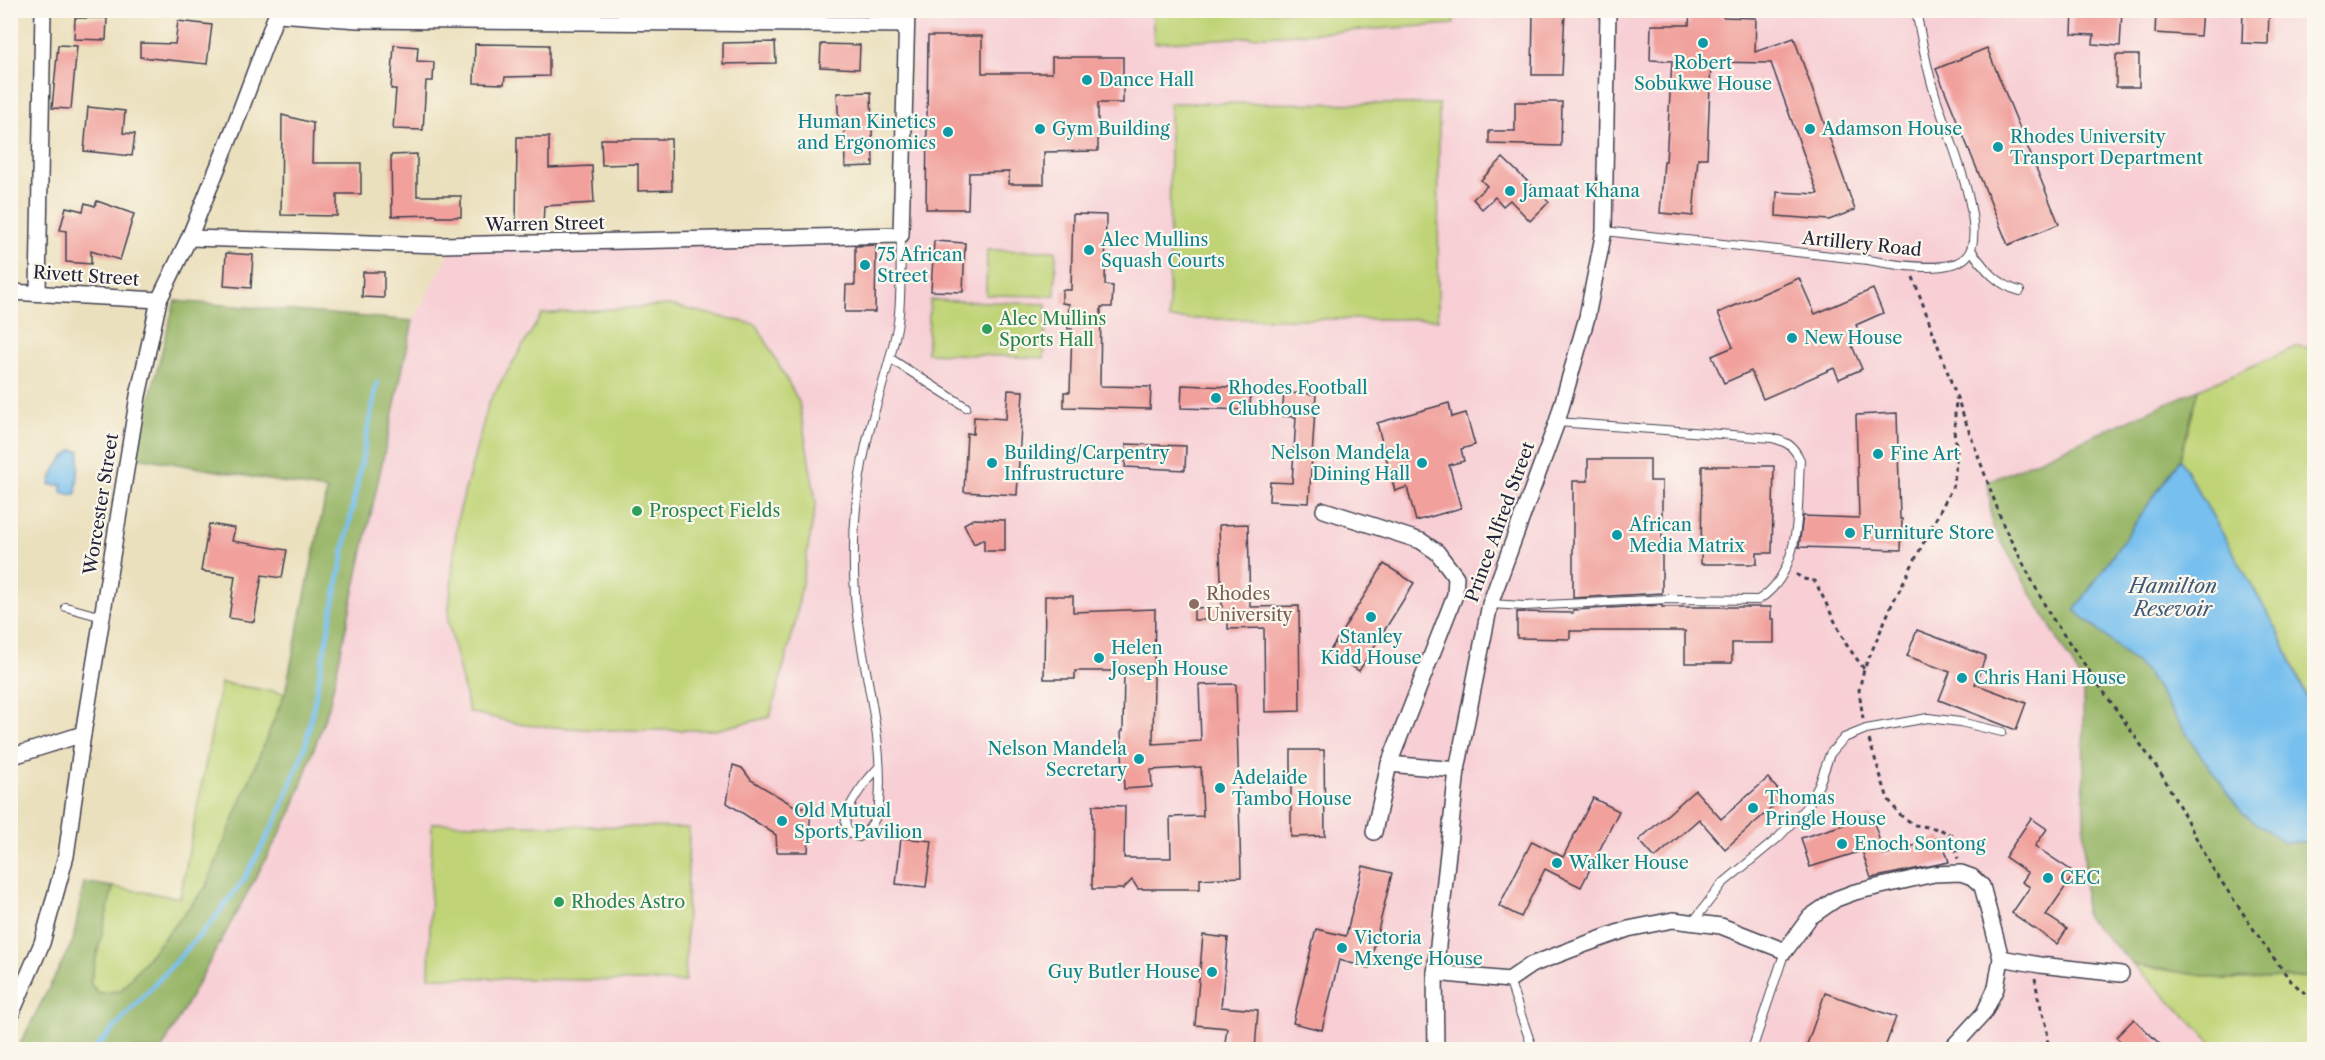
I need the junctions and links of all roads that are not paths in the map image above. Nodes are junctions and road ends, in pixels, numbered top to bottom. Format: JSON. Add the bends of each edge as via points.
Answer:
{"nodes":[{"id":1,"x":42,"y":10,"type":"edge"},
{"id":2,"x":1608,"y":10,"type":"edge"},
{"id":3,"x":1916,"y":10,"type":"edge"},
{"id":4,"x":278,"y":12,"type":"edge"},
{"id":5,"x":906,"y":18,"type":"edge"},
{"id":6,"x":1604,"y":231,"type":"junction"},
{"id":7,"x":901,"y":235,"type":"junction"},
{"id":8,"x":189,"y":238,"type":"junction"},
{"id":9,"x":1971,"y":250,"type":"junction"},
{"id":10,"x":2020,"y":291,"type":"dead end"},
{"id":11,"x":10,"y":292,"type":"edge"},
{"id":12,"x":38,"y":292,"type":"junction"},
{"id":13,"x":159,"y":300,"type":"junction"},
{"id":14,"x":891,"y":359,"type":"junction"},
{"id":15,"x":966,"y":407,"type":"dead end"},
{"id":16,"x":1557,"y":422,"type":"junction"},
{"id":17,"x":1324,"y":510,"type":"dead end"},
{"id":18,"x":1490,"y":604,"type":"junction"},
{"id":19,"x":66,"y":607,"type":"dead end"},
{"id":20,"x":102,"y":617,"type":"junction"},
{"id":21,"x":2002,"y":732,"type":"dead end"},
{"id":22,"x":83,"y":734,"type":"junction"},
{"id":23,"x":10,"y":757,"type":"edge"},
{"id":24,"x":1389,"y":764,"type":"junction"},
{"id":25,"x":879,"y":767,"type":"junction"},
{"id":26,"x":1457,"y":770,"type":"junction"},
{"id":27,"x":1374,"y":832,"type":"dead end"},
{"id":28,"x":1693,"y":922,"type":"junction"},
{"id":29,"x":1785,"y":951,"type":"junction"},
{"id":30,"x":2001,"y":958,"type":"junction"},
{"id":31,"x":1435,"y":973,"type":"junction"},
{"id":32,"x":2121,"y":974,"type":"dead end"},
{"id":33,"x":1509,"y":980,"type":"junction"},
{"id":34,"x":10,"y":1017,"type":"edge"},
{"id":35,"x":1436,"y":1050,"type":"edge"},
{"id":36,"x":1533,"y":1050,"type":"edge"},
{"id":37,"x":1752,"y":1050,"type":"edge"},
{"id":38,"x":1950,"y":1050,"type":"edge"}],
"edges":[{"from":1,"to":12,"type":"street"},
{"from":2,"to":6,"type":"street","name":"Prince Alfred Street"},
{"from":3,"to":9,"type":"lane","via":[[1933,91],[1972,208],[1975,233]]},
{"from":4,"to":5,"type":"street","via":[[358,20]]},
{"from":4,"to":8,"type":"street","name":"Worcester Street"},
{"from":5,"to":7,"type":"street"},
{"from":6,"to":9,"type":"lane","name":"Artillery Road","via":[[1909,267],[1956,263]]},
{"from":6,"to":16,"type":"street","name":"Prince Alfred Street","via":[[1587,316]]},
{"from":7,"to":8,"type":"street","name":"Warren Street","via":[[442,246]]},
{"from":7,"to":14,"type":"lane","via":[[898,319]]},
{"from":8,"to":13,"type":"street","name":"Worcester Street"},
{"from":9,"to":10,"type":"lane","via":[[1986,271],[2008,288]]},
{"from":11,"to":12,"type":"street","name":"Rivett Street"},
{"from":12,"to":13,"type":"street","name":"Rivett Street"},
{"from":13,"to":20,"type":"street","name":"Worcester Street","via":[[138,396]]},
{"from":14,"to":15,"type":"lane"},
{"from":14,"to":25,"type":"lane","via":[[865,446],[855,553],[855,594]]},
{"from":16,"to":18,"type":"street","name":"Prince Alfred Street"},
{"from":16,"to":18,"type":"lane","via":[[1772,438],[1788,443],[1800,460],[1788,567],[1771,592],[1758,600]]},
{"from":17,"to":24,"type":"street","via":[[1421,541],[1437,552],[1456,578],[1455,595]]},
{"from":18,"to":26,"type":"street","name":"Prince Alfred Street"},
{"from":19,"to":20,"type":"lane"},
{"from":20,"to":22,"type":"street","name":"Worcester Street"},
{"from":21,"to":28,"type":"lane","via":[[1928,718],[1866,729],[1844,738],[1830,754],[1809,804],[1778,838],[1722,884]]},
{"from":22,"to":23,"type":"street"},
{"from":22,"to":34,"type":"street","name":"Worcester Street","via":[[66,856],[42,943]]},
{"from":24,"to":26,"type":"street"},
{"from":24,"to":27,"type":"street"},
{"from":25,"to":25,"type":"lane","via":[[879,805],[865,834],[855,836],[847,826],[847,815],[853,799]]},
{"from":26,"to":31,"type":"street","name":"Prince Alfred Street"},
{"from":28,"to":29,"type":"street","via":[[1721,926]]},
{"from":28,"to":33,"type":"street","via":[[1673,920],[1628,929],[1531,965]]},
{"from":29,"to":30,"type":"street","via":[[1810,917],[1836,899],[1934,874],[1961,873],[1982,886]]},
{"from":29,"to":37,"type":"lane"},
{"from":30,"to":32,"type":"street"},
{"from":30,"to":38,"type":"street","via":[[1996,988],[1984,1013]]},
{"from":31,"to":33,"type":"street"},
{"from":31,"to":35,"type":"street","name":"Prince Alfred Street"},
{"from":33,"to":36,"type":"lane"}]}
